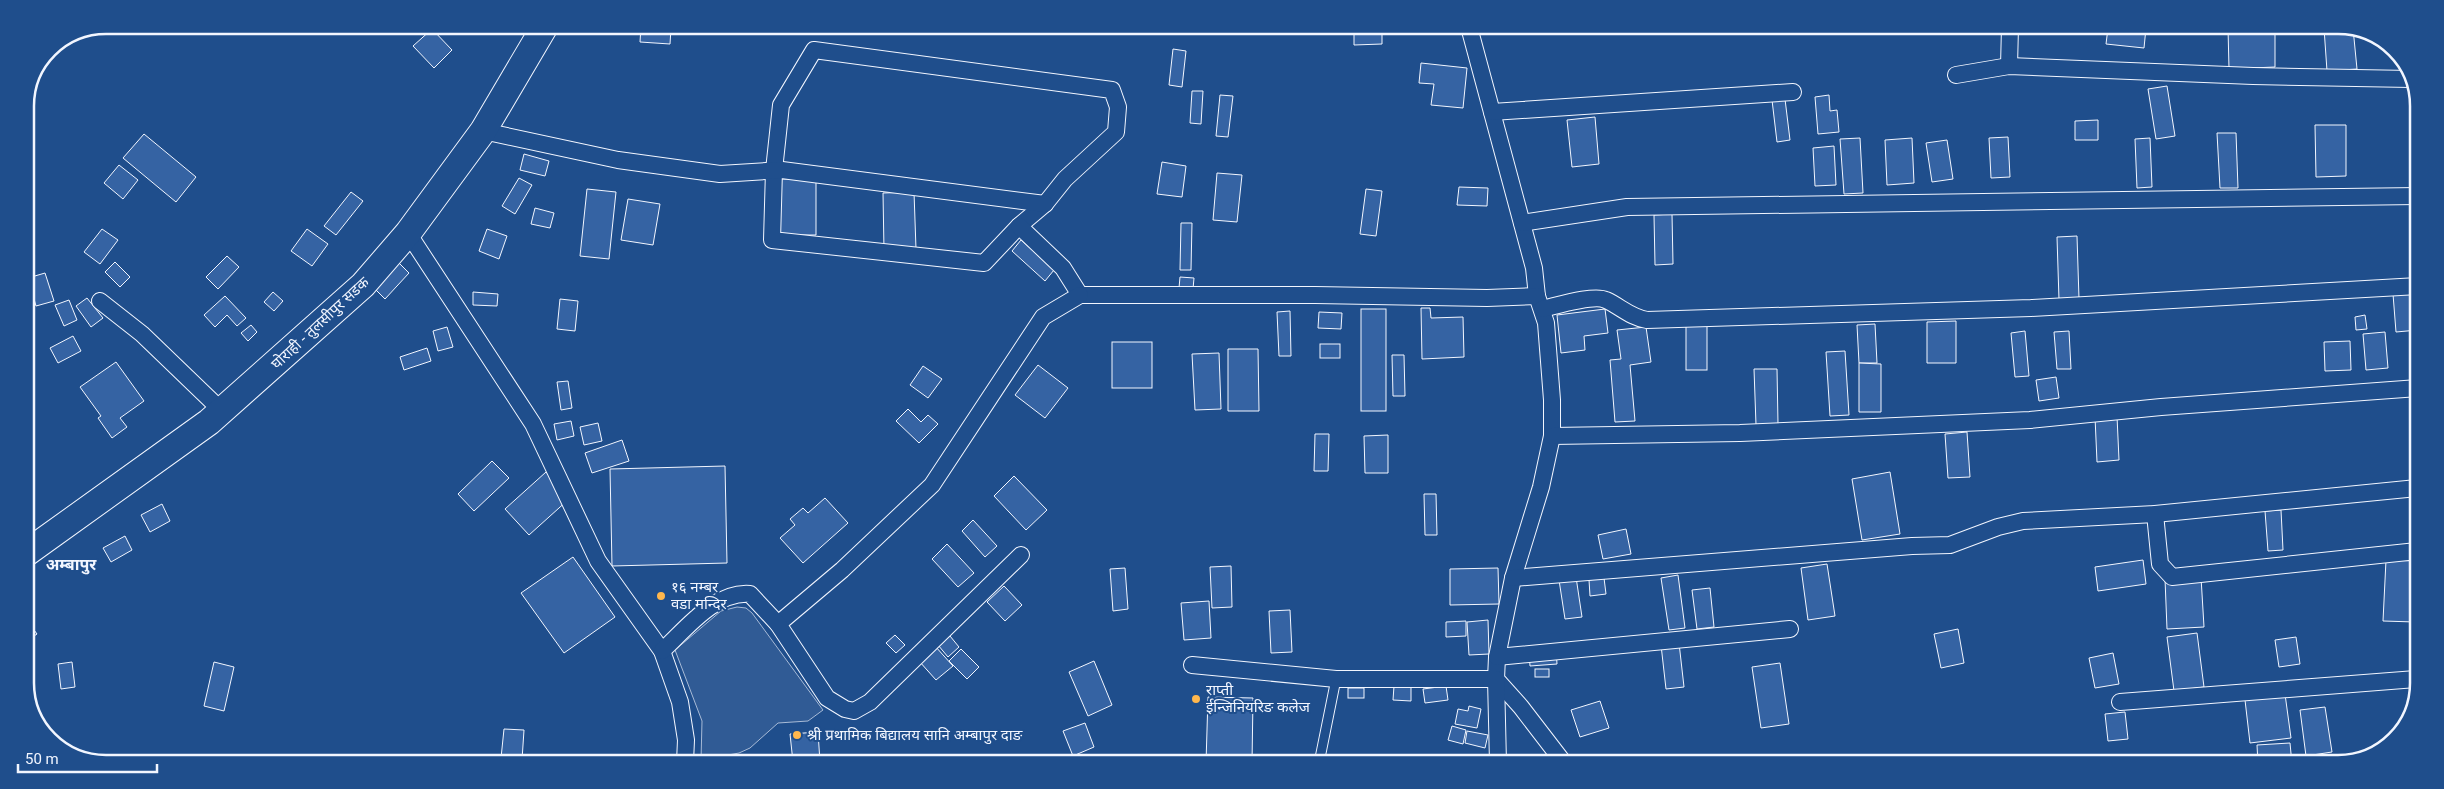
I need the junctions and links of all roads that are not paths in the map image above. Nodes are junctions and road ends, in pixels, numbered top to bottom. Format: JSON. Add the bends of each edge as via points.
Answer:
{"nodes":[{"id":1,"x":540,"y":34,"type":"edge"},
{"id":2,"x":1471,"y":34,"type":"edge"},
{"id":3,"x":2010,"y":34,"type":"edge"},
{"id":4,"x":2009,"y":66,"type":"junction"},
{"id":5,"x":1956,"y":75,"type":"dead end"},
{"id":6,"x":2405,"y":79,"type":"edge"},
{"id":7,"x":1793,"y":92,"type":"dead end"},
{"id":8,"x":1492,"y":112,"type":"junction"},
{"id":9,"x":483,"y":131,"type":"junction"},
{"id":10,"x":774,"y":170,"type":"junction"},
{"id":11,"x":2410,"y":196,"type":"edge"},
{"id":12,"x":1045,"y":204,"type":"junction"},
{"id":13,"x":1522,"y":223,"type":"junction"},
{"id":14,"x":1019,"y":226,"type":"junction"},
{"id":15,"x":408,"y":233,"type":"junction"},
{"id":16,"x":2410,"y":286,"type":"edge"},
{"id":17,"x":1080,"y":295,"type":"junction"},
{"id":18,"x":100,"y":301,"type":"dead end"},
{"id":19,"x":1540,"y":303,"type":"junction"},
{"id":20,"x":2410,"y":389,"type":"edge"},
{"id":21,"x":222,"y":411,"type":"junction"},
{"id":22,"x":1552,"y":436,"type":"junction"},
{"id":23,"x":2410,"y":489,"type":"edge"},
{"id":24,"x":2155,"y":514,"type":"junction"},
{"id":25,"x":34,"y":547,"type":"edge"},
{"id":26,"x":2410,"y":553,"type":"edge"},
{"id":27,"x":1021,"y":555,"type":"dead end"},
{"id":28,"x":1513,"y":578,"type":"junction"},
{"id":29,"x":778,"y":624,"type":"junction"},
{"id":30,"x":1790,"y":630,"type":"dead end"},
{"id":31,"x":662,"y":651,"type":"junction"},
{"id":32,"x":1497,"y":657,"type":"junction"},
{"id":33,"x":1192,"y":665,"type":"dead end"},
{"id":34,"x":1336,"y":679,"type":"junction"},
{"id":35,"x":1496,"y":679,"type":"junction"},
{"id":36,"x":2410,"y":679,"type":"edge"},
{"id":37,"x":2120,"y":702,"type":"dead end"},
{"id":38,"x":685,"y":755,"type":"edge"},
{"id":39,"x":1321,"y":755,"type":"edge"},
{"id":40,"x":1498,"y":755,"type":"edge"},
{"id":41,"x":1558,"y":755,"type":"edge"}],
"edges":[{"from":1,"to":9,"type":"main road","name":"घोराही - तुलसीपुर सडक"},
{"from":2,"to":8,"type":"street"},
{"from":3,"to":4,"type":"street"},
{"from":4,"to":5,"type":"street"},
{"from":4,"to":6,"type":"street"},
{"from":7,"to":8,"type":"street"},
{"from":8,"to":13,"type":"street"},
{"from":9,"to":10,"type":"street","via":[[618,160],[720,174]]},
{"from":9,"to":15,"type":"main road","name":"घोराही - तुलसीपुर सडक"},
{"from":10,"to":12,"type":"street"},
{"from":10,"to":12,"type":"street","via":[[781,105],[814,50],[1112,90],[1118,106],[1116,132],[1065,179]]},
{"from":10,"to":14,"type":"street","via":[[772,240],[984,263]]},
{"from":11,"to":13,"type":"street","via":[[1627,207]]},
{"from":12,"to":14,"type":"street"},
{"from":13,"to":19,"type":"street"},
{"from":14,"to":17,"type":"street","via":[[1063,268]]},
{"from":15,"to":21,"type":"main road","name":"घोराही - तुलसीपुर सडक","via":[[363,285]]},
{"from":15,"to":31,"type":"street","via":[[533,424],[598,560]]},
{"from":16,"to":19,"type":"street","via":[[2031,308],[1648,320],[1624,312],[1605,299]]},
{"from":17,"to":19,"type":"street","via":[[1316,295],[1487,298]]},
{"from":17,"to":29,"type":"street","via":[[1043,317],[932,485],[842,570]]},
{"from":18,"to":21,"type":"street","via":[[142,334]]},
{"from":19,"to":22,"type":"street","via":[[1546,323]]},
{"from":20,"to":22,"type":"street","via":[[2030,420],[1740,433]]},
{"from":21,"to":25,"type":"main road","name":"घोराही - तुलसीपुर सडक"},
{"from":22,"to":28,"type":"street","via":[[1541,486]]},
{"from":23,"to":24,"type":"street"},
{"from":24,"to":26,"type":"street","via":[[2160,564],[2172,577]]},
{"from":24,"to":28,"type":"street","via":[[2023,521],[1950,545]]},
{"from":27,"to":29,"type":"street","via":[[870,702],[854,711],[827,698]]},
{"from":28,"to":32,"type":"street"},
{"from":29,"to":31,"type":"street","via":[[750,594],[737,593],[713,604]]},
{"from":30,"to":32,"type":"street"},
{"from":31,"to":38,"type":"street","via":[[680,702]]},
{"from":32,"to":35,"type":"street"},
{"from":33,"to":34,"type":"street"},
{"from":34,"to":35,"type":"street"},
{"from":34,"to":39,"type":"lane"},
{"from":35,"to":40,"type":"street"},
{"from":35,"to":41,"type":"street"},
{"from":36,"to":37,"type":"street"}]}
